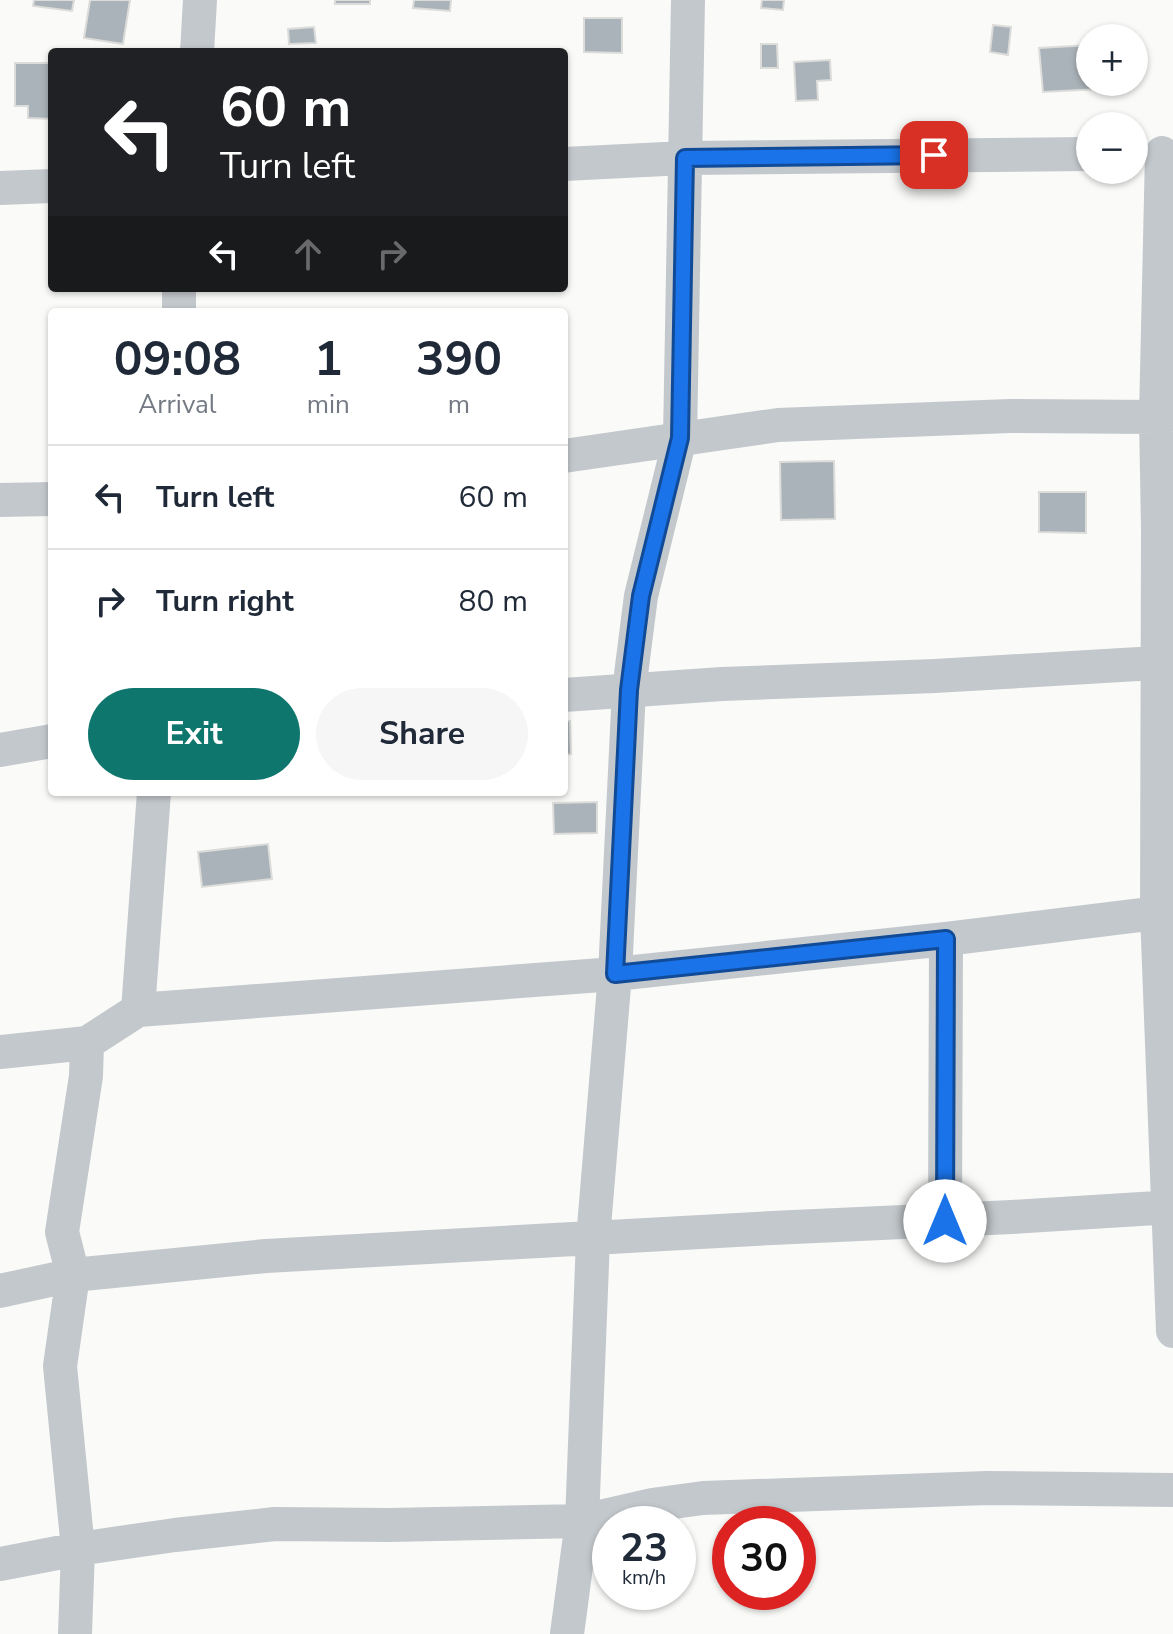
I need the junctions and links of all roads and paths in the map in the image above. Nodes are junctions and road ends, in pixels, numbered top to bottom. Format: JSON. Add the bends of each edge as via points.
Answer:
{"nodes":[{"id":1,"x":200,"y":0,"type":"edge"},
{"id":2,"x":688,"y":0,"type":"edge"},
{"id":3,"x":197,"y":48,"type":"edge"},
{"id":4,"x":1156,"y":152,"type":"edge"},
{"id":5,"x":1076,"y":154,"type":"edge"},
{"id":6,"x":685,"y":158,"type":"junction"},
{"id":7,"x":568,"y":164,"type":"edge"},
{"id":8,"x":48,"y":186,"type":"edge"},
{"id":9,"x":0,"y":188,"type":"edge"},
{"id":10,"x":1166,"y":299,"type":"edge"},
{"id":11,"x":1164,"y":416,"type":"edge"},
{"id":12,"x":680,"y":438,"type":"junction"},
{"id":13,"x":568,"y":455,"type":"edge"},
{"id":14,"x":48,"y":499,"type":"edge"},
{"id":15,"x":0,"y":500,"type":"edge"},
{"id":16,"x":1166,"y":663,"type":"edge"},
{"id":17,"x":629,"y":690,"type":"junction"},
{"id":18,"x":568,"y":695,"type":"edge"},
{"id":19,"x":48,"y":742,"type":"edge"},
{"id":20,"x":0,"y":750,"type":"edge"},
{"id":21,"x":154,"y":796,"type":"edge"},
{"id":22,"x":1165,"y":913,"type":"edge"},
{"id":23,"x":946,"y":939,"type":"junction"},
{"id":24,"x":615,"y":974,"type":"junction"},
{"id":25,"x":138,"y":1010,"type":"junction"},
{"id":26,"x":87,"y":1043,"type":"junction"},
{"id":27,"x":0,"y":1052,"type":"edge"},
{"id":28,"x":1170,"y":1207,"type":"edge"},
{"id":29,"x":945,"y":1221,"type":"junction"},
{"id":30,"x":593,"y":1239,"type":"junction"},
{"id":31,"x":73,"y":1275,"type":"junction"},
{"id":32,"x":0,"y":1291,"type":"edge"},
{"id":33,"x":1173,"y":1331,"type":"edge"},
{"id":34,"x":1173,"y":1490,"type":"edge"},
{"id":35,"x":582,"y":1521,"type":"junction"},
{"id":36,"x":78,"y":1549,"type":"junction"},
{"id":37,"x":0,"y":1564,"type":"edge"},
{"id":38,"x":75,"y":1634,"type":"edge"},
{"id":39,"x":567,"y":1634,"type":"edge"}],
"edges":[{"from":1,"to":3,"type":"street"},
{"from":2,"to":6,"type":"street"},
{"from":4,"to":10,"type":"street"},
{"from":5,"to":6,"type":"street"},
{"from":6,"to":7,"type":"street"},
{"from":6,"to":12,"type":"street"},
{"from":8,"to":9,"type":"street"},
{"from":10,"to":11,"type":"street"},
{"from":11,"to":12,"type":"street","via":[[778,425]]},
{"from":11,"to":16,"type":"street","via":[[1158,530]]},
{"from":12,"to":13,"type":"street"},
{"from":12,"to":17,"type":"street","via":[[641,596]]},
{"from":14,"to":15,"type":"street"},
{"from":16,"to":17,"type":"street"},
{"from":16,"to":22,"type":"street"},
{"from":17,"to":18,"type":"street"},
{"from":17,"to":24,"type":"street"},
{"from":19,"to":20,"type":"street"},
{"from":21,"to":25,"type":"street"},
{"from":22,"to":23,"type":"street"},
{"from":22,"to":28,"type":"street"},
{"from":23,"to":24,"type":"street"},
{"from":23,"to":29,"type":"street"},
{"from":24,"to":25,"type":"street"},
{"from":24,"to":30,"type":"street"},
{"from":25,"to":26,"type":"street"},
{"from":26,"to":27,"type":"street"},
{"from":26,"to":31,"type":"street","via":[[62,1232]]},
{"from":28,"to":29,"type":"street"},
{"from":28,"to":33,"type":"street"},
{"from":29,"to":30,"type":"street"},
{"from":30,"to":31,"type":"street","via":[[266,1256]]},
{"from":30,"to":35,"type":"street"},
{"from":31,"to":32,"type":"street"},
{"from":31,"to":36,"type":"street","via":[[60,1366]]},
{"from":34,"to":35,"type":"street","via":[[987,1488],[703,1498]]},
{"from":35,"to":36,"type":"street","via":[[275,1524]]},
{"from":35,"to":39,"type":"street"},
{"from":36,"to":37,"type":"street"},
{"from":36,"to":38,"type":"street"}]}
